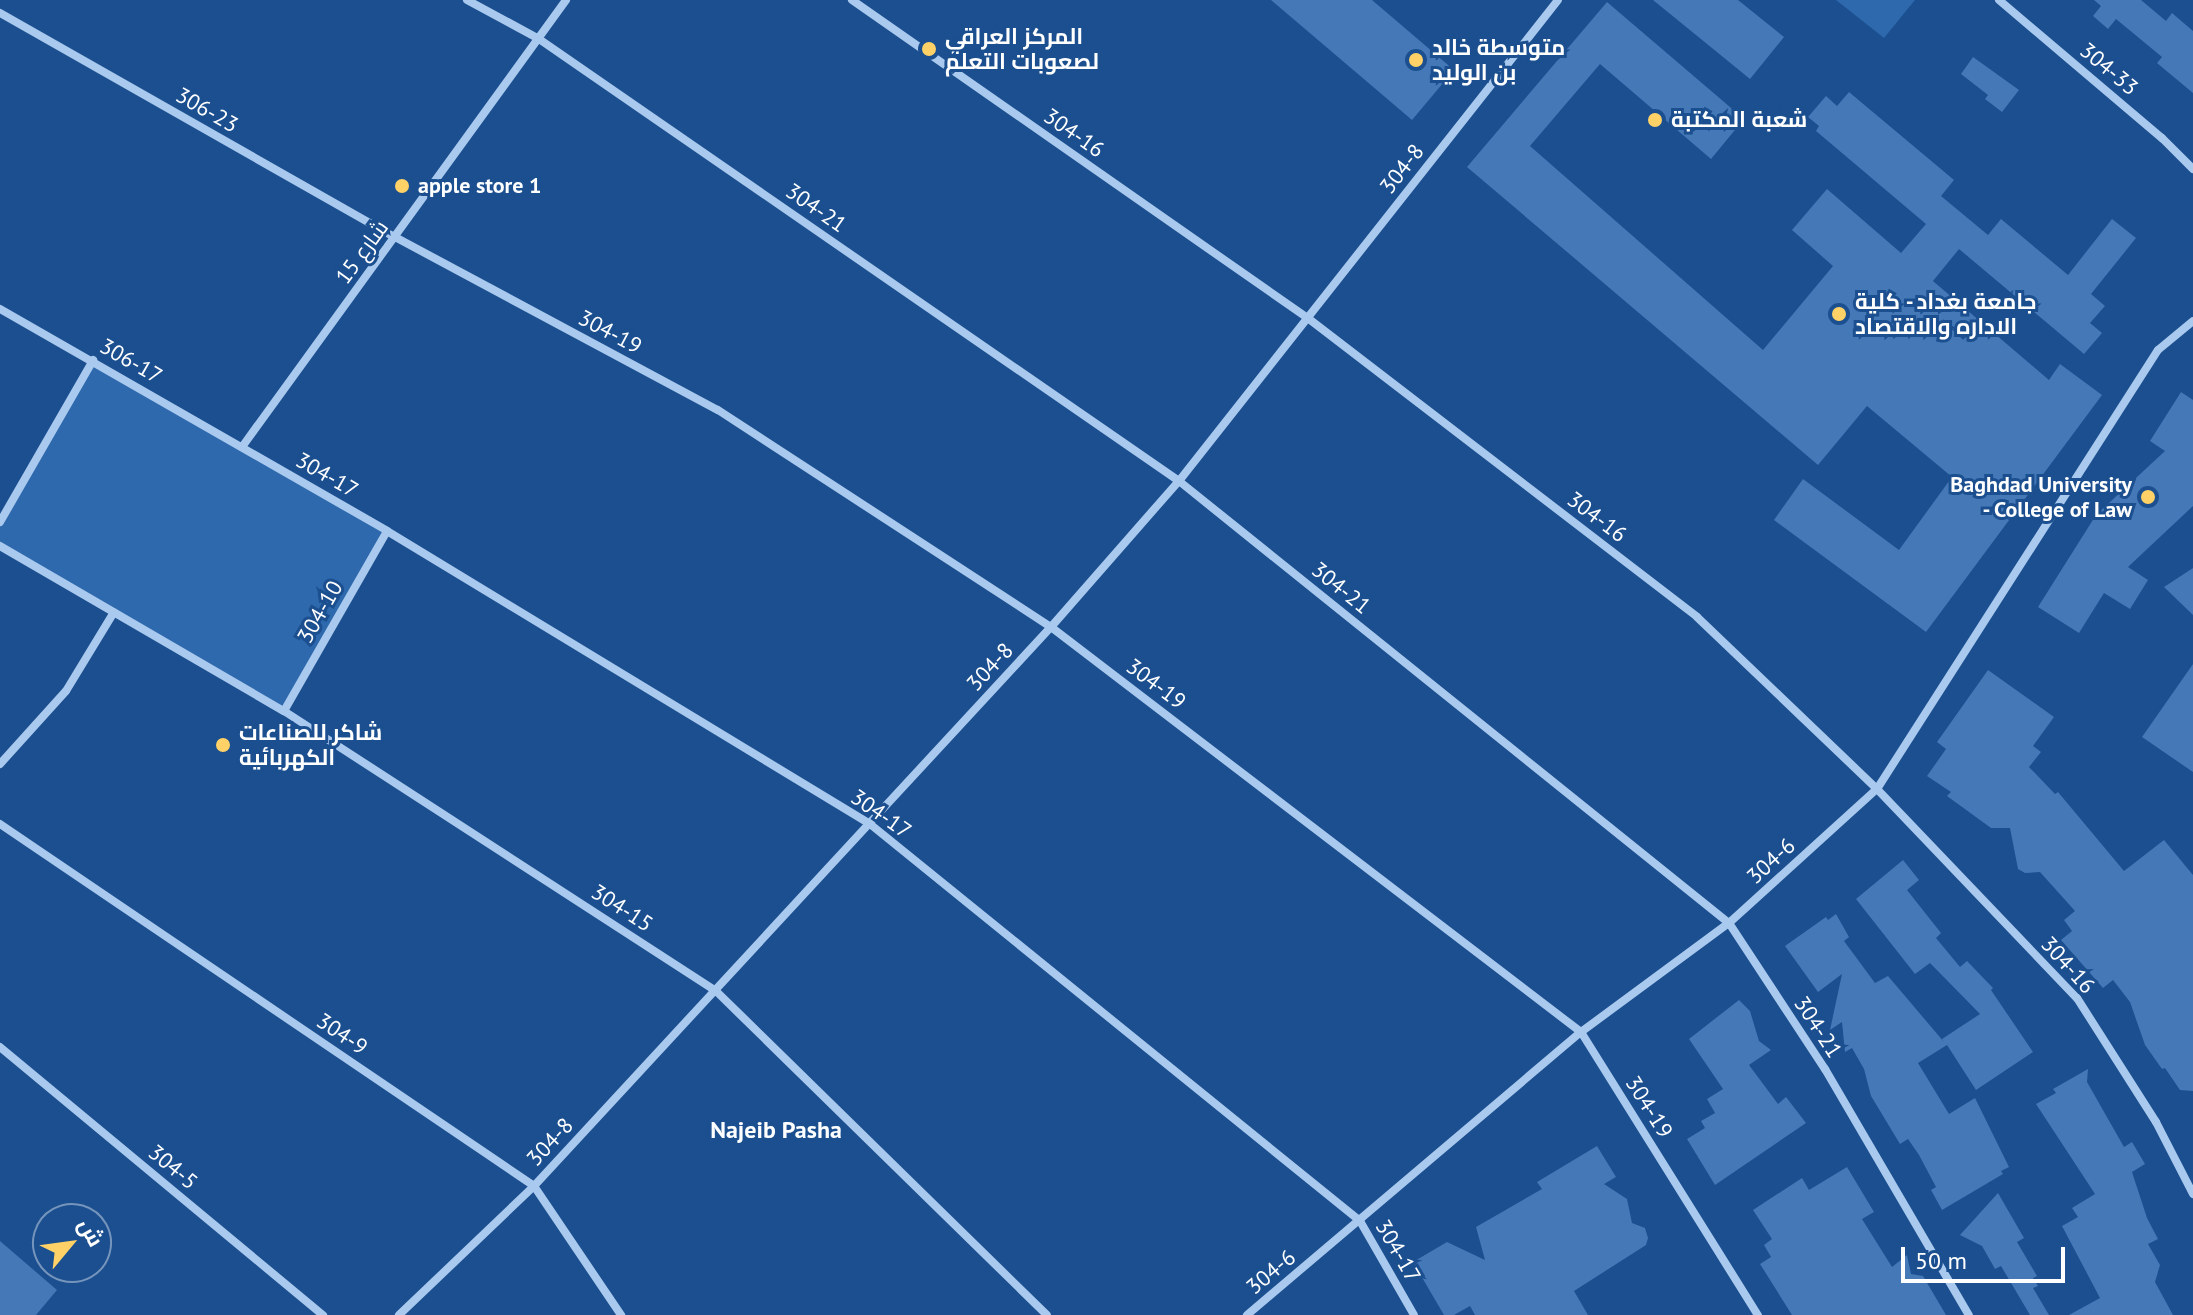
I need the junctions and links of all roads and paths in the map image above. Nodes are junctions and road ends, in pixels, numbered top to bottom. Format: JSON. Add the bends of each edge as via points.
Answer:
{"nodes":[{"id":1,"x":467,"y":0,"type":"edge"},
{"id":2,"x":566,"y":0,"type":"edge"},
{"id":3,"x":852,"y":0,"type":"edge"},
{"id":4,"x":1558,"y":0,"type":"edge"},
{"id":5,"x":1999,"y":0,"type":"edge"},
{"id":6,"x":0,"y":13,"type":"edge"},
{"id":7,"x":539,"y":39,"type":"junction"},
{"id":8,"x":2193,"y":169,"type":"edge"},
{"id":9,"x":395,"y":237,"type":"junction"},
{"id":10,"x":0,"y":309,"type":"edge"},
{"id":11,"x":1309,"y":319,"type":"junction"},
{"id":12,"x":2193,"y":321,"type":"edge"},
{"id":13,"x":93,"y":360,"type":"junction"},
{"id":14,"x":242,"y":447,"type":"junction"},
{"id":15,"x":1179,"y":481,"type":"junction"},
{"id":16,"x":0,"y":522,"type":"edge"},
{"id":17,"x":387,"y":531,"type":"junction"},
{"id":18,"x":0,"y":546,"type":"edge"},
{"id":19,"x":114,"y":612,"type":"junction"},
{"id":20,"x":1051,"y":627,"type":"junction"},
{"id":21,"x":284,"y":711,"type":"junction"},
{"id":22,"x":0,"y":764,"type":"edge"},
{"id":23,"x":1877,"y":789,"type":"junction"},
{"id":24,"x":0,"y":824,"type":"edge"},
{"id":25,"x":870,"y":824,"type":"junction"},
{"id":26,"x":1729,"y":923,"type":"junction"},
{"id":27,"x":716,"y":991,"type":"junction"},
{"id":28,"x":1581,"y":1032,"type":"junction"},
{"id":29,"x":0,"y":1047,"type":"edge"},
{"id":30,"x":534,"y":1186,"type":"junction"},
{"id":31,"x":2193,"y":1194,"type":"edge"},
{"id":32,"x":1360,"y":1221,"type":"junction"},
{"id":33,"x":323,"y":1315,"type":"edge"},
{"id":34,"x":399,"y":1315,"type":"edge"},
{"id":35,"x":621,"y":1315,"type":"edge"},
{"id":36,"x":1047,"y":1315,"type":"edge"},
{"id":37,"x":1247,"y":1315,"type":"edge"},
{"id":38,"x":1414,"y":1315,"type":"edge"},
{"id":39,"x":1758,"y":1315,"type":"edge"},
{"id":40,"x":1969,"y":1315,"type":"edge"}],
"edges":[{"from":1,"to":7,"type":"street","name":"304-21"},
{"from":2,"to":7,"type":"street","name":"شارع 15"},
{"from":3,"to":11,"type":"street","name":"304-16"},
{"from":4,"to":11,"type":"street","name":"304-8"},
{"from":5,"to":8,"type":"street","name":"304-33"},
{"from":6,"to":9,"type":"street","name":"306-23"},
{"from":7,"to":9,"type":"street","name":"شارع 15"},
{"from":7,"to":15,"type":"street","name":"304-21"},
{"from":9,"to":14,"type":"street","name":"شارع 15"},
{"from":9,"to":20,"type":"street","name":"304-19","via":[[718,410]]},
{"from":10,"to":13,"type":"street","name":"306-17"},
{"from":11,"to":15,"type":"street","name":"304-8"},
{"from":11,"to":23,"type":"street","name":"304-16","via":[[1697,617]]},
{"from":12,"to":23,"type":"street","name":"304-6","via":[[2158,350]]},
{"from":13,"to":14,"type":"street","name":"306-17"},
{"from":13,"to":16,"type":"street"},
{"from":14,"to":17,"type":"street","name":"304-17"},
{"from":15,"to":20,"type":"street","name":"304-8"},
{"from":15,"to":26,"type":"street","name":"304-21"},
{"from":17,"to":21,"type":"street","name":"304-10"},
{"from":17,"to":25,"type":"street","name":"304-17"},
{"from":18,"to":19,"type":"street","name":"304-15"},
{"from":19,"to":21,"type":"street","name":"304-15"},
{"from":19,"to":22,"type":"street","via":[[66,691]]},
{"from":20,"to":25,"type":"street","name":"304-8"},
{"from":20,"to":28,"type":"street","name":"304-19"},
{"from":21,"to":27,"type":"street","name":"304-15"},
{"from":23,"to":26,"type":"street","name":"304-6"},
{"from":23,"to":31,"type":"street","name":"304-16","via":[[2077,998],[2156,1122]]},
{"from":24,"to":30,"type":"street","name":"304-9"},
{"from":25,"to":27,"type":"street","name":"304-8"},
{"from":25,"to":32,"type":"street","name":"304-17"},
{"from":26,"to":28,"type":"street","name":"304-6"},
{"from":26,"to":40,"type":"street","name":"304-21","via":[[1825,1069]]},
{"from":27,"to":30,"type":"street","name":"304-8"},
{"from":27,"to":36,"type":"street","name":"304-15"},
{"from":28,"to":32,"type":"street","name":"304-6"},
{"from":28,"to":39,"type":"street","name":"304-19"},
{"from":29,"to":33,"type":"street","name":"304-5"},
{"from":30,"to":34,"type":"street","name":"304-8"},
{"from":30,"to":35,"type":"street","name":"304-9"},
{"from":32,"to":37,"type":"street","name":"304-6"},
{"from":32,"to":38,"type":"street","name":"304-17"}]}
